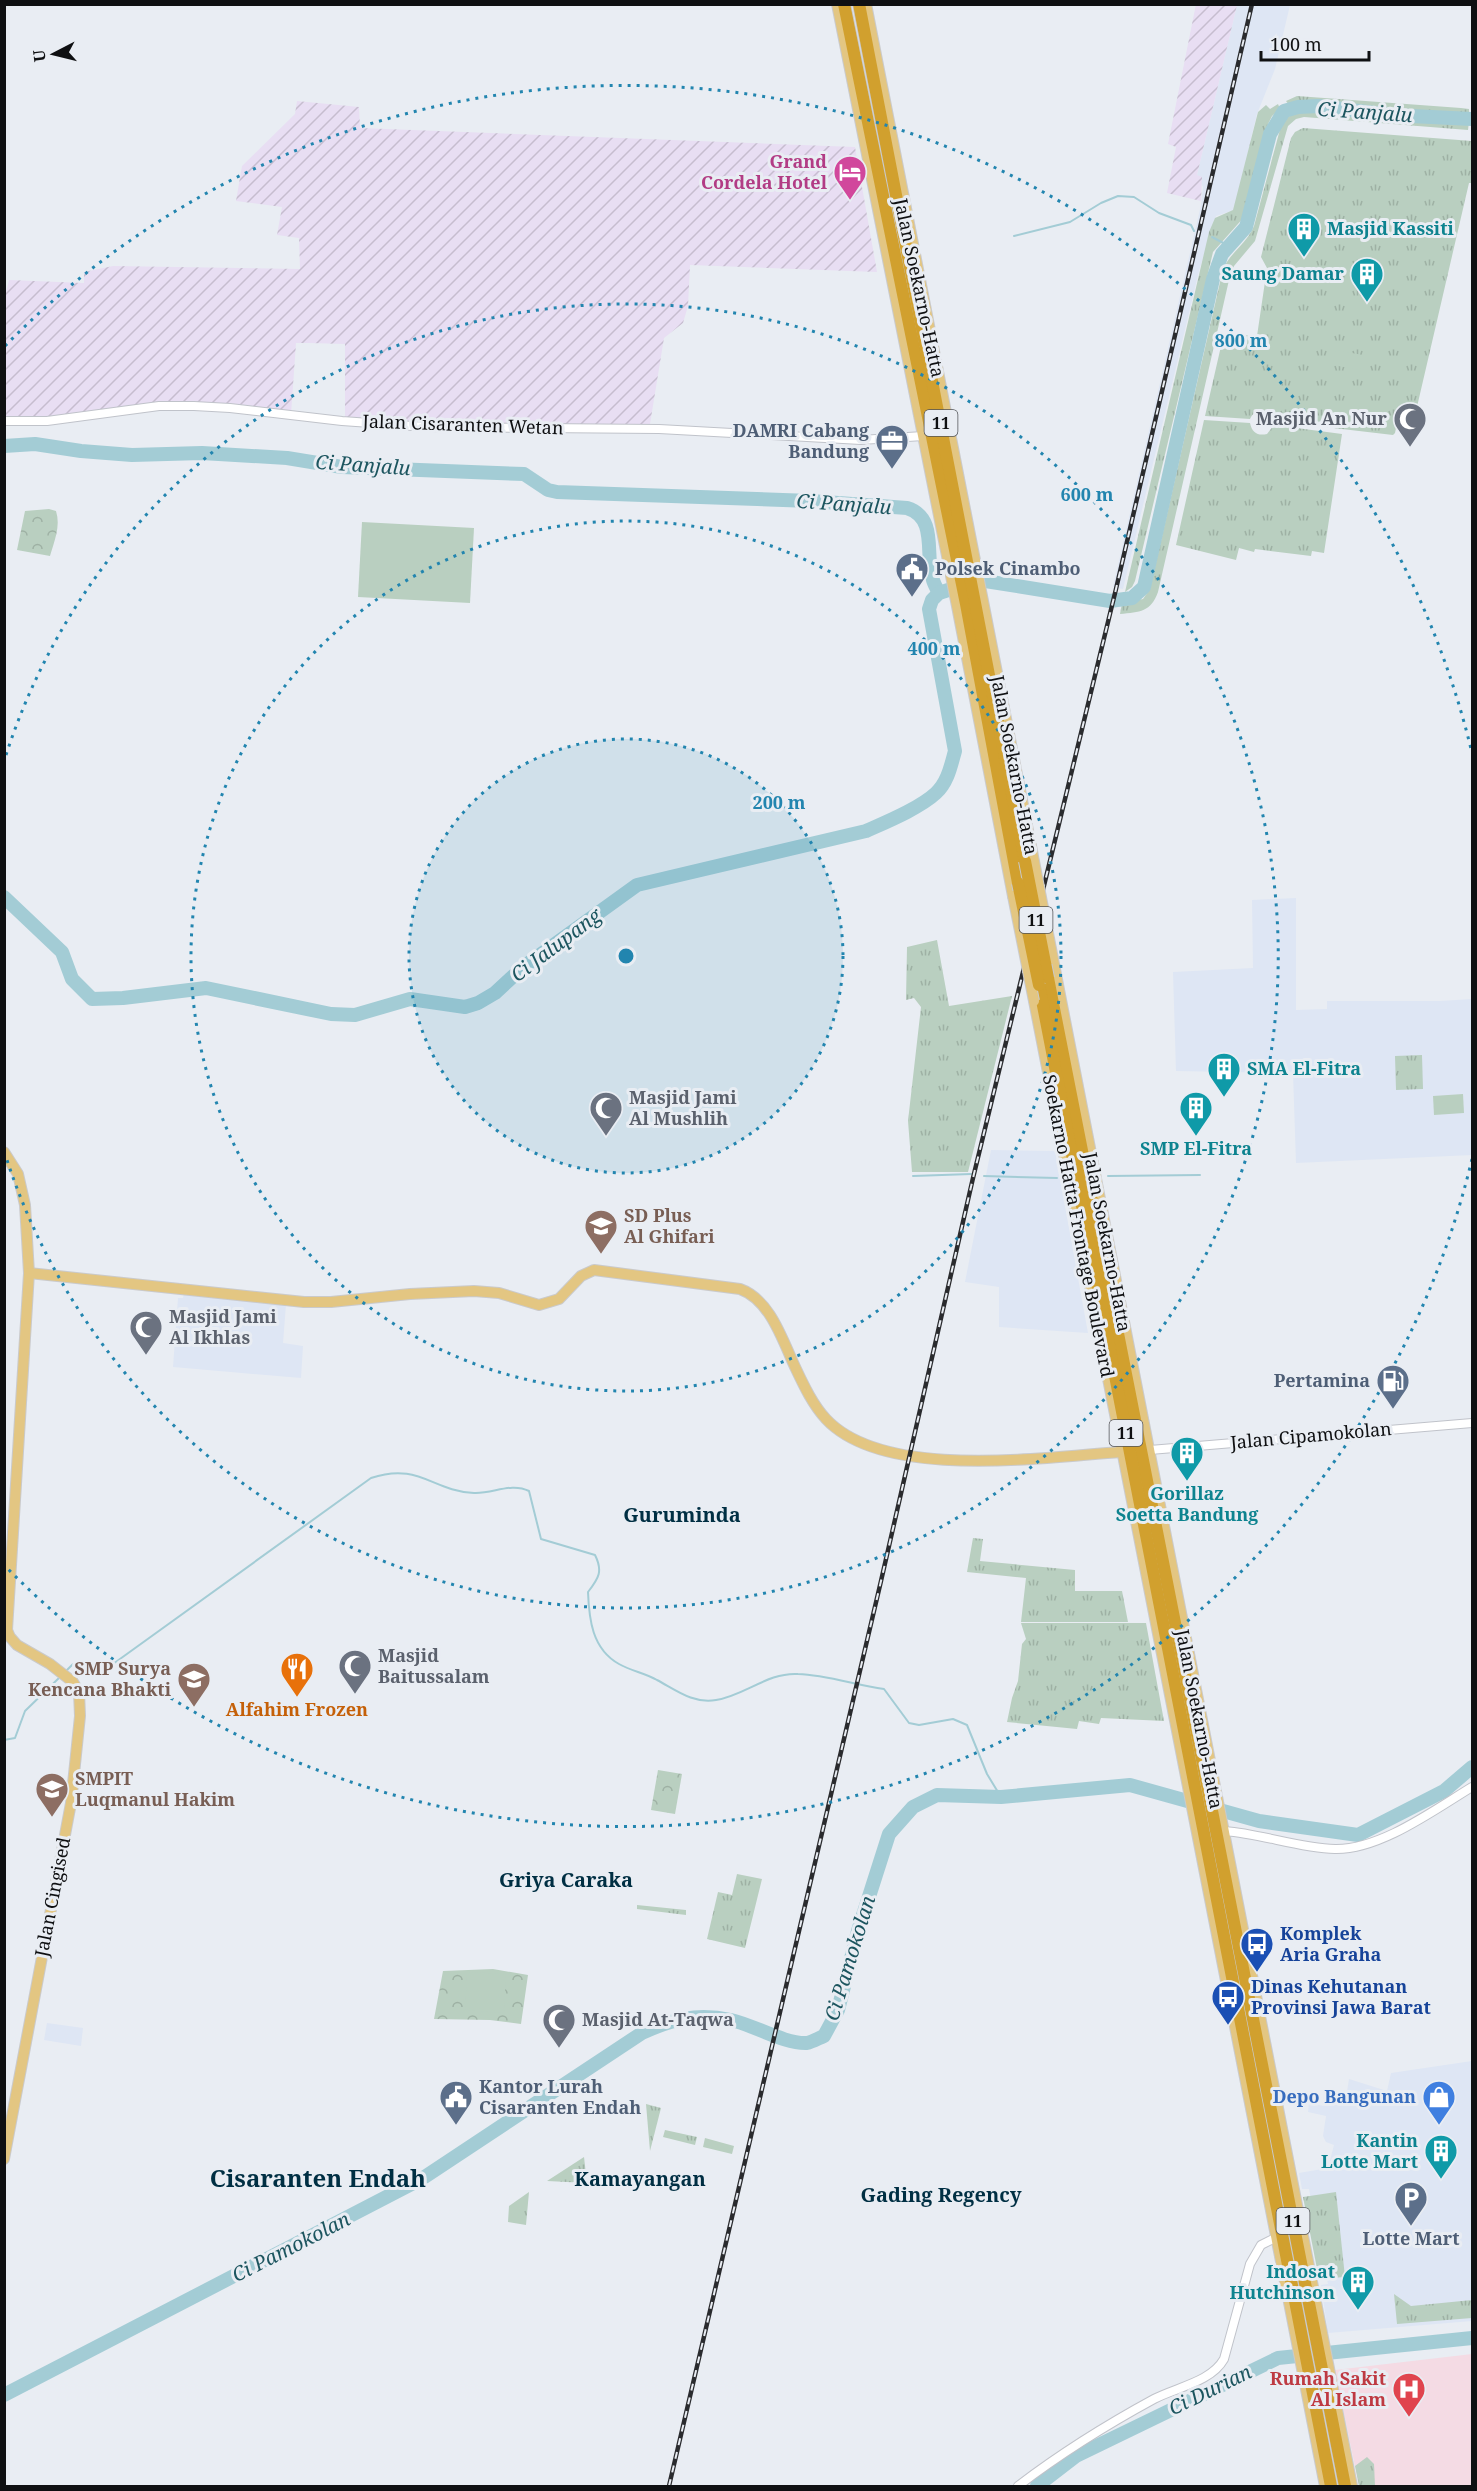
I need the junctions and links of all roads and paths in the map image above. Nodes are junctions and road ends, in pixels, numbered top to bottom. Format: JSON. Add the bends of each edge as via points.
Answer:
{"nodes":[{"id":1,"x":840,"y":6,"type":"edge"},
{"id":2,"x":863,"y":7,"type":"edge"},
{"id":3,"x":872,"y":144,"type":"junction"},
{"id":4,"x":887,"y":144,"type":"junction"},
{"id":5,"x":896,"y":176,"type":"junction"},
{"id":6,"x":875,"y":178,"type":"junction"},
{"id":7,"x":912,"y":277,"type":"junction"},
{"id":8,"x":922,"y":293,"type":"junction"},
{"id":9,"x":913,"y":351,"type":"junction"},
{"id":10,"x":910,"y":369,"type":"junction"},
{"id":11,"x":4,"y":421,"type":"edge"},
{"id":12,"x":923,"y":436,"type":"junction"},
{"id":13,"x":964,"y":572,"type":"junction"},
{"id":14,"x":970,"y":600,"type":"junction"},
{"id":15,"x":1044,"y":982,"type":"junction"},
{"id":16,"x":1034,"y":1001,"type":"joint"},
{"id":17,"x":1055,"y":1068,"type":"junction"},
{"id":18,"x":1052,"y":1091,"type":"junction"},
{"id":19,"x":4,"y":1152,"type":"edge"},
{"id":20,"x":29,"y":1273,"type":"junction"},
{"id":21,"x":1119,"y":1338,"type":"junction"},
{"id":22,"x":1133,"y":1365,"type":"junction"},
{"id":23,"x":1473,"y":1424,"type":"edge"},
{"id":24,"x":1150,"y":1450,"type":"junction"},
{"id":25,"x":1121,"y":1452,"type":"junction"},
{"id":26,"x":1184,"y":1629,"type":"junction"},
{"id":27,"x":1182,"y":1659,"type":"junction"},
{"id":28,"x":1182,"y":1763,"type":"junction"},
{"id":29,"x":1193,"y":1782,"type":"junction"},
{"id":30,"x":1473,"y":1787,"type":"edge"},
{"id":31,"x":1193,"y":1798,"type":"junction"},
{"id":32,"x":1214,"y":1800,"type":"junction"},
{"id":33,"x":1196,"y":1815,"type":"junction"},
{"id":34,"x":1221,"y":1825,"type":"junction"},
{"id":35,"x":1224,"y":1980,"type":"junction"},
{"id":36,"x":1247,"y":1987,"type":"junction"},
{"id":37,"x":1234,"y":1991,"type":"junction"},
{"id":38,"x":1239,"y":2014,"type":"junction"},
{"id":39,"x":1256,"y":2015,"type":"junction"},
{"id":40,"x":1269,"y":2102,"type":"junction"},
{"id":41,"x":1281,"y":2121,"type":"junction"},
{"id":42,"x":4,"y":2159,"type":"edge"},
{"id":43,"x":1275,"y":2238,"type":"junction"},
{"id":44,"x":1299,"y":2342,"type":"junction"},
{"id":45,"x":1320,"y":2342,"type":"junction"},
{"id":46,"x":1303,"y":2361,"type":"junction"},
{"id":47,"x":1325,"y":2366,"type":"junction"},
{"id":48,"x":1317,"y":2414,"type":"junction"},
{"id":49,"x":1314,"y":2435,"type":"junction"},
{"id":50,"x":1018,"y":2487,"type":"edge"},
{"id":51,"x":1324,"y":2487,"type":"edge"},
{"id":52,"x":1331,"y":2487,"type":"edge"},
{"id":53,"x":1344,"y":2487,"type":"edge"},
{"id":54,"x":1352,"y":2487,"type":"edge"}],
"edges":[{"from":1,"to":3,"type":"highway","name":"Jalan Soekarno-Hatta","number":"11","via":[[847,21]]},
{"from":1,"to":6,"type":"main road"},
{"from":2,"to":4,"type":"highway","name":"Jalan Soekarno-Hatta","number":"11"},
{"from":2,"to":5,"type":"main road"},
{"from":3,"to":4,"type":"highway"},
{"from":3,"to":6,"type":"highway","name":"Jalan Soekarno-Hatta","number":"11"},
{"from":4,"to":5,"type":"highway","name":"Jalan Soekarno-Hatta","number":"11"},
{"from":5,"to":6,"type":"highway","via":[[884,171]]},
{"from":5,"to":7,"type":"highway","name":"Jalan Soekarno-Hatta","number":"11"},
{"from":5,"to":8,"type":"main road","name":"Jalan Soekarno-Hatta"},
{"from":6,"to":9,"type":"highway","name":"Jalan Soekarno-Hatta","number":"11"},
{"from":6,"to":10,"type":"main road","name":"Jalan Soekarno-Hatta"},
{"from":7,"to":8,"type":"highway"},
{"from":7,"to":13,"type":"highway","name":"Jalan Soekarno-Hatta","number":"11"},
{"from":8,"to":13,"type":"main road","name":"Jalan Soekarno-Hatta"},
{"from":9,"to":10,"type":"highway"},
{"from":9,"to":13,"type":"highway","name":"Jalan Soekarno-Hatta","number":"11"},
{"from":10,"to":12,"type":"main road"},
{"from":11,"to":12,"type":"street","name":"Jalan Cisaranten Wetan","via":[[47,421],[159,406],[194,406],[427,427],[659,429],[861,440]]},
{"from":12,"to":13,"type":"main road","name":"Jalan Soekarno-Hatta"},
{"from":13,"to":14,"type":"highway","name":"Jalan Soekarno-Hatta","number":"11"},
{"from":13,"to":14,"type":"main road"},
{"from":14,"to":15,"type":"highway","name":"Jalan Soekarno-Hatta","number":"11","bridge":true,"via":[[1025,861]]},
{"from":14,"to":15,"type":"highway","name":"Jalan Soekarno-Hatta","number":"11","bridge":true,"via":[[1018,883]]},
{"from":14,"to":16,"type":"main road","name":"Jalan Soekarno-Hatta","bridge":true,"via":[[1013,896]]},
{"from":14,"to":22,"type":"main road","name":"Jalan Soekarno-Hatta","bridge":true,"via":[[1031,846]]},
{"from":15,"to":17,"type":"highway","name":"Jalan Soekarno-Hatta","number":"11"},
{"from":15,"to":21,"type":"highway","name":"Jalan Soekarno-Hatta","number":"11"},
{"from":16,"to":18,"type":"main road","name":"Soekarno Hatta Frontage Boulevard"},
{"from":17,"to":18,"type":"highway"},
{"from":17,"to":29,"type":"highway","name":"Jalan Soekarno-Hatta","number":"11"},
{"from":18,"to":25,"type":"main road","name":"Soekarno Hatta Frontage Boulevard"},
{"from":19,"to":20,"type":"main road","name":"Jalan Cingised","via":[[18,1174],[25,1204]]},
{"from":20,"to":25,"type":"main road","via":[[318,1303],[474,1291],[499,1293],[539,1305],[559,1299],[581,1276],[594,1270],[740,1289],[749,1292],[767,1311],[805,1388],[826,1419],[865,1444],[910,1456],[982,1461]]},
{"from":20,"to":42,"type":"main road","name":"Jalan Cingised","via":[[7,1630],[17,1645],[76,1687],[80,1700],[71,1803]]},
{"from":21,"to":22,"type":"highway"},
{"from":21,"to":27,"type":"highway","name":"Jalan Soekarno-Hatta","number":"11"},
{"from":22,"to":24,"type":"main road","name":"Soekarno Hatta Frontage Boulevard"},
{"from":23,"to":24,"type":"street","name":"Jalan Cipamokolan"},
{"from":24,"to":26,"type":"main road","name":"Jalan Soekarno-Hatta"},
{"from":25,"to":28,"type":"main road","name":"Jalan Soekarno-Hatta"},
{"from":26,"to":27,"type":"highway"},
{"from":26,"to":32,"type":"main road"},
{"from":27,"to":32,"type":"highway","name":"Jalan Soekarno-Hatta","number":"11"},
{"from":28,"to":29,"type":"highway"},
{"from":28,"to":31,"type":"main road","name":"Jalan Soekarno-Hatta"},
{"from":29,"to":31,"type":"highway","name":"Jalan Soekarno-Hatta","number":"11"},
{"from":30,"to":34,"type":"street","via":[[1360,1846],[1334,1849]]},
{"from":31,"to":33,"type":"highway","name":"Jalan Soekarno-Hatta","number":"11"},
{"from":32,"to":34,"type":"highway","name":"Jalan Soekarno-Hatta","number":"11"},
{"from":33,"to":35,"type":"main road","name":"Jalan Soekarno-Hatta"},
{"from":33,"to":37,"type":"highway","name":"Jalan Soekarno-Hatta","number":"11"},
{"from":34,"to":36,"type":"highway","name":"Jalan Soekarno-Hatta","number":"11"},
{"from":34,"to":39,"type":"main road","name":"Jalan Soekarno-Hatta"},
{"from":35,"to":37,"type":"highway"},
{"from":35,"to":43,"type":"main road","name":"Jalan Soekarno-Hatta"},
{"from":36,"to":37,"type":"highway","via":[[1242,1995]]},
{"from":36,"to":39,"type":"highway","name":"Jalan Soekarno-Hatta","number":"11"},
{"from":37,"to":38,"type":"highway","name":"Jalan Soekarno-Hatta","number":"11"},
{"from":38,"to":39,"type":"highway","via":[[1244,2007]]},
{"from":38,"to":44,"type":"highway","name":"Jalan Soekarno-Hatta","number":"11"},
{"from":39,"to":40,"type":"highway","name":"Jalan Soekarno-Hatta","number":"11"},
{"from":39,"to":41,"type":"main road","name":"Jalan Soekarno-Hatta"},
{"from":40,"to":41,"type":"highway"},
{"from":40,"to":45,"type":"highway","name":"Jalan Soekarno-Hatta","number":"11"},
{"from":41,"to":45,"type":"main road","name":"Jalan Soekarno-Hatta"},
{"from":43,"to":44,"type":"main road","name":"Jalan Soekarno-Hatta"},
{"from":43,"to":50,"type":"street","via":[[1261,2245],[1250,2264],[1224,2359],[1216,2370],[1154,2400]]},
{"from":44,"to":46,"type":"highway","name":"Jalan Soekarno-Hatta","number":"11"},
{"from":45,"to":47,"type":"highway","name":"Jalan Soekarno-Hatta","number":"11"},
{"from":46,"to":48,"type":"highway","name":"Jalan Soekarno-Hatta","number":"11"},
{"from":46,"to":49,"type":"main road","name":"Jalan Soekarno-Hatta"},
{"from":47,"to":53,"type":"highway","name":"Jalan Soekarno-Hatta","number":"11"},
{"from":47,"to":54,"type":"main road","name":"Jalan Soekarno-Hatta"},
{"from":48,"to":49,"type":"highway"},
{"from":48,"to":52,"type":"highway","name":"Jalan Soekarno-Hatta","number":"11"},
{"from":49,"to":51,"type":"main road","name":"Jalan Soekarno-Hatta"}]}
